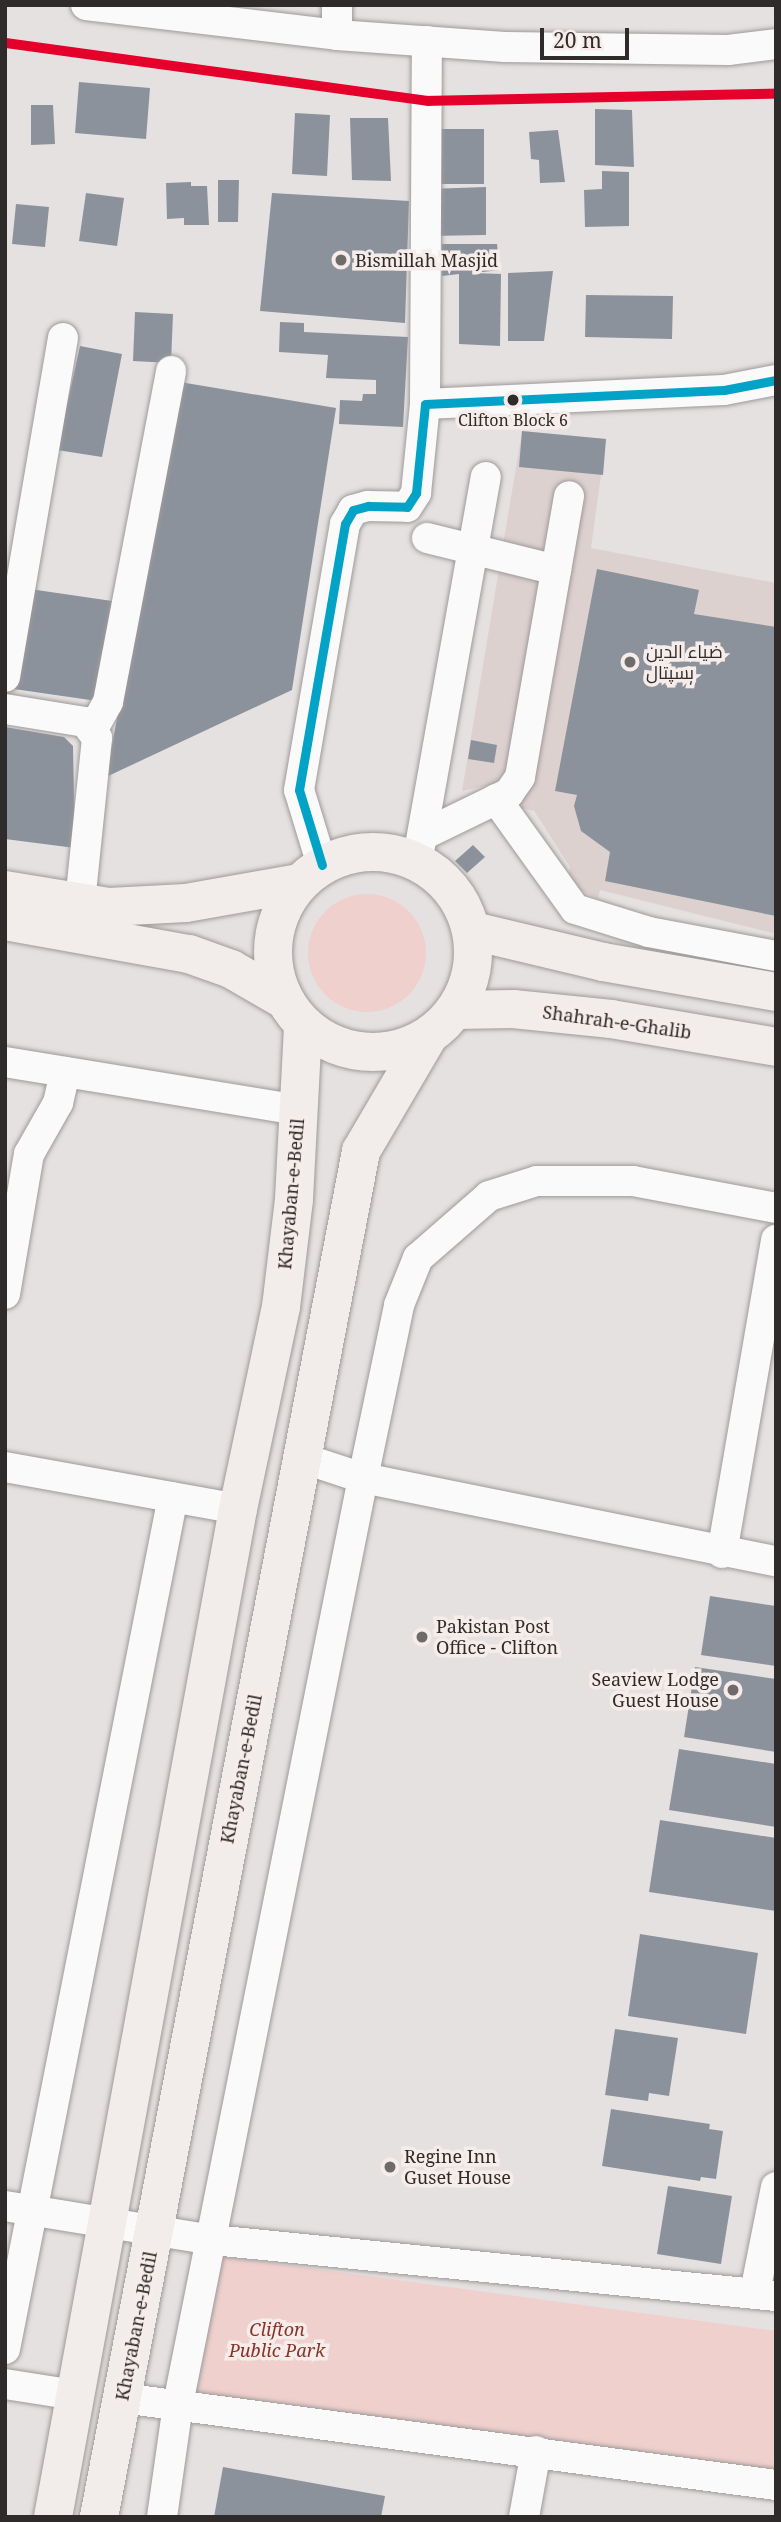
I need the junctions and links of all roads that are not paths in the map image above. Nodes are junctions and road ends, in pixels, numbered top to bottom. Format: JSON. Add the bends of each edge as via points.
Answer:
{"nodes":[{"id":1,"x":86,"y":5,"type":"edge"},
{"id":2,"x":337,"y":5,"type":"edge"},
{"id":3,"x":159,"y":10,"type":"edge"},
{"id":4,"x":337,"y":35,"type":"junction"},
{"id":5,"x":428,"y":41,"type":"junction"},
{"id":6,"x":776,"y":44,"type":"edge"},
{"id":7,"x":63,"y":338,"type":"dead end"},
{"id":8,"x":171,"y":372,"type":"dead end"},
{"id":9,"x":776,"y":380,"type":"edge"},
{"id":10,"x":425,"y":404,"type":"junction"},
{"id":11,"x":486,"y":477,"type":"dead end"},
{"id":12,"x":569,"y":496,"type":"dead end"},
{"id":13,"x":427,"y":538,"type":"dead end"},
{"id":14,"x":474,"y":549,"type":"junction"},
{"id":15,"x":556,"y":570,"type":"junction"},
{"id":16,"x":5,"y":677,"type":"edge"},
{"id":17,"x":5,"y":709,"type":"edge"},
{"id":18,"x":93,"y":729,"type":"junction"},
{"id":19,"x":496,"y":799,"type":"junction"},
{"id":20,"x":420,"y":849,"type":"junction"},
{"id":21,"x":311,"y":874,"type":"junction"},
{"id":22,"x":5,"y":890,"type":"edge"},
{"id":23,"x":575,"y":909,"type":"junction"},
{"id":24,"x":86,"y":914,"type":"junction"},
{"id":25,"x":5,"y":921,"type":"edge"},
{"id":26,"x":473,"y":932,"type":"junction"},
{"id":27,"x":565,"y":953,"type":"junction"},
{"id":28,"x":776,"y":956,"type":"edge"},
{"id":29,"x":776,"y":992,"type":"edge"},
{"id":30,"x":457,"y":1010,"type":"junction"},
{"id":31,"x":293,"y":1012,"type":"junction"},
{"id":32,"x":428,"y":1037,"type":"junction"},
{"id":33,"x":776,"y":1047,"type":"edge"},
{"id":34,"x":5,"y":1062,"type":"edge"},
{"id":35,"x":65,"y":1072,"type":"junction"},
{"id":36,"x":298,"y":1110,"type":"junction"},
{"id":37,"x":776,"y":1208,"type":"edge"},
{"id":38,"x":776,"y":1240,"type":"edge"},
{"id":39,"x":5,"y":1294,"type":"edge"},
{"id":40,"x":299,"y":1457,"type":"junction"},
{"id":41,"x":5,"y":1467,"type":"edge"},
{"id":42,"x":363,"y":1478,"type":"junction"},
{"id":43,"x":173,"y":1497,"type":"junction"},
{"id":44,"x":238,"y":1509,"type":"junction"},
{"id":45,"x":722,"y":1553,"type":"junction"},
{"id":46,"x":776,"y":1561,"type":"edge"},
{"id":47,"x":776,"y":2187,"type":"edge"},
{"id":48,"x":19,"y":2208,"type":"edge"},
{"id":49,"x":107,"y":2223,"type":"junction"},
{"id":50,"x":154,"y":2231,"type":"junction"},
{"id":51,"x":213,"y":2239,"type":"junction"},
{"id":52,"x":766,"y":2294,"type":"edge"},
{"id":53,"x":5,"y":2349,"type":"edge"},
{"id":54,"x":5,"y":2384,"type":"edge"},
{"id":55,"x":75,"y":2395,"type":"junction"},
{"id":56,"x":122,"y":2398,"type":"junction"},
{"id":57,"x":178,"y":2404,"type":"junction"},
{"id":58,"x":536,"y":2451,"type":"junction"},
{"id":59,"x":776,"y":2485,"type":"edge"},
{"id":60,"x":53,"y":2517,"type":"edge"},
{"id":61,"x":99,"y":2517,"type":"edge"},
{"id":62,"x":162,"y":2517,"type":"edge"},
{"id":63,"x":524,"y":2517,"type":"edge"}],
"edges":[{"from":1,"to":3,"type":"street"},
{"from":2,"to":4,"type":"street"},
{"from":3,"to":4,"type":"street"},
{"from":4,"to":5,"type":"street"},
{"from":5,"to":6,"type":"street","via":[[727,50]]},
{"from":5,"to":10,"type":"street"},
{"from":7,"to":16,"type":"street"},
{"from":8,"to":18,"type":"street","via":[[108,702]]},
{"from":9,"to":10,"type":"street","via":[[724,390]]},
{"from":10,"to":21,"type":"street","via":[[416,493],[407,507],[353,510],[345,524],[299,790]]},
{"from":11,"to":14,"type":"street"},
{"from":12,"to":15,"type":"street"},
{"from":13,"to":14,"type":"street"},
{"from":14,"to":15,"type":"street"},
{"from":14,"to":20,"type":"street"},
{"from":15,"to":19,"type":"street","via":[[520,777],[509,793]]},
{"from":17,"to":18,"type":"street","via":[[85,722]]},
{"from":18,"to":24,"type":"street","via":[[99,751]]},
{"from":19,"to":20,"type":"street"},
{"from":19,"to":23,"type":"street"},
{"from":20,"to":21,"type":"main road","via":[[372,851]]},
{"from":20,"to":26,"type":"main road","via":[[460,899]]},
{"from":21,"to":24,"type":"main road","via":[[186,903]]},
{"from":21,"to":31,"type":"main road","via":[[278,919],[272,959]]},
{"from":22,"to":24,"type":"main road"},
{"from":23,"to":27,"type":"street"},
{"from":23,"to":28,"type":"street","via":[[649,932]]},
{"from":24,"to":25,"type":"main road"},
{"from":24,"to":31,"type":"main road","via":[[231,969]]},
{"from":26,"to":27,"type":"main road"},
{"from":26,"to":30,"type":"main road","via":[[473,972]]},
{"from":27,"to":29,"type":"main road"},
{"from":30,"to":32,"type":"main road"},
{"from":30,"to":33,"type":"main road","name":"Shahrah-e-Ghalib","via":[[513,1009],[611,1018]]},
{"from":31,"to":32,"type":"main road","via":[[341,1048],[386,1053]]},
{"from":31,"to":36,"type":"main road","name":"Khayaban-e-Bedil"},
{"from":32,"to":40,"type":"main road","name":"Khayaban-e-Bedil","via":[[361,1151]]},
{"from":34,"to":35,"type":"street"},
{"from":35,"to":36,"type":"street"},
{"from":35,"to":39,"type":"street","via":[[58,1102],[29,1154]]},
{"from":36,"to":44,"type":"main road","name":"Khayaban-e-Bedil","via":[[281,1307]]},
{"from":37,"to":42,"type":"street","via":[[633,1181],[537,1181],[489,1196],[418,1258],[399,1304]]},
{"from":38,"to":45,"type":"street"},
{"from":40,"to":42,"type":"street"},
{"from":40,"to":50,"type":"main road","name":"Khayaban-e-Bedil"},
{"from":41,"to":43,"type":"street"},
{"from":42,"to":45,"type":"street"},
{"from":42,"to":51,"type":"street"},
{"from":43,"to":44,"type":"street"},
{"from":43,"to":48,"type":"street"},
{"from":44,"to":49,"type":"main road","name":"Khayaban-e-Bedil"},
{"from":45,"to":46,"type":"street"},
{"from":47,"to":52,"type":"street"},
{"from":48,"to":49,"type":"street"},
{"from":48,"to":53,"type":"street"},
{"from":49,"to":50,"type":"street"},
{"from":49,"to":55,"type":"main road","name":"Khayaban-e-Bedil"},
{"from":50,"to":51,"type":"street"},
{"from":50,"to":56,"type":"main road","name":"Khayaban-e-Bedil"},
{"from":51,"to":52,"type":"street"},
{"from":51,"to":57,"type":"street"},
{"from":54,"to":55,"type":"street"},
{"from":55,"to":60,"type":"main road","name":"Khayaban-e-Bedil"},
{"from":56,"to":57,"type":"street"},
{"from":56,"to":61,"type":"main road","name":"Khayaban-e-Bedil"},
{"from":57,"to":58,"type":"street"},
{"from":57,"to":62,"type":"street"},
{"from":58,"to":59,"type":"street"},
{"from":58,"to":63,"type":"street"}]}
